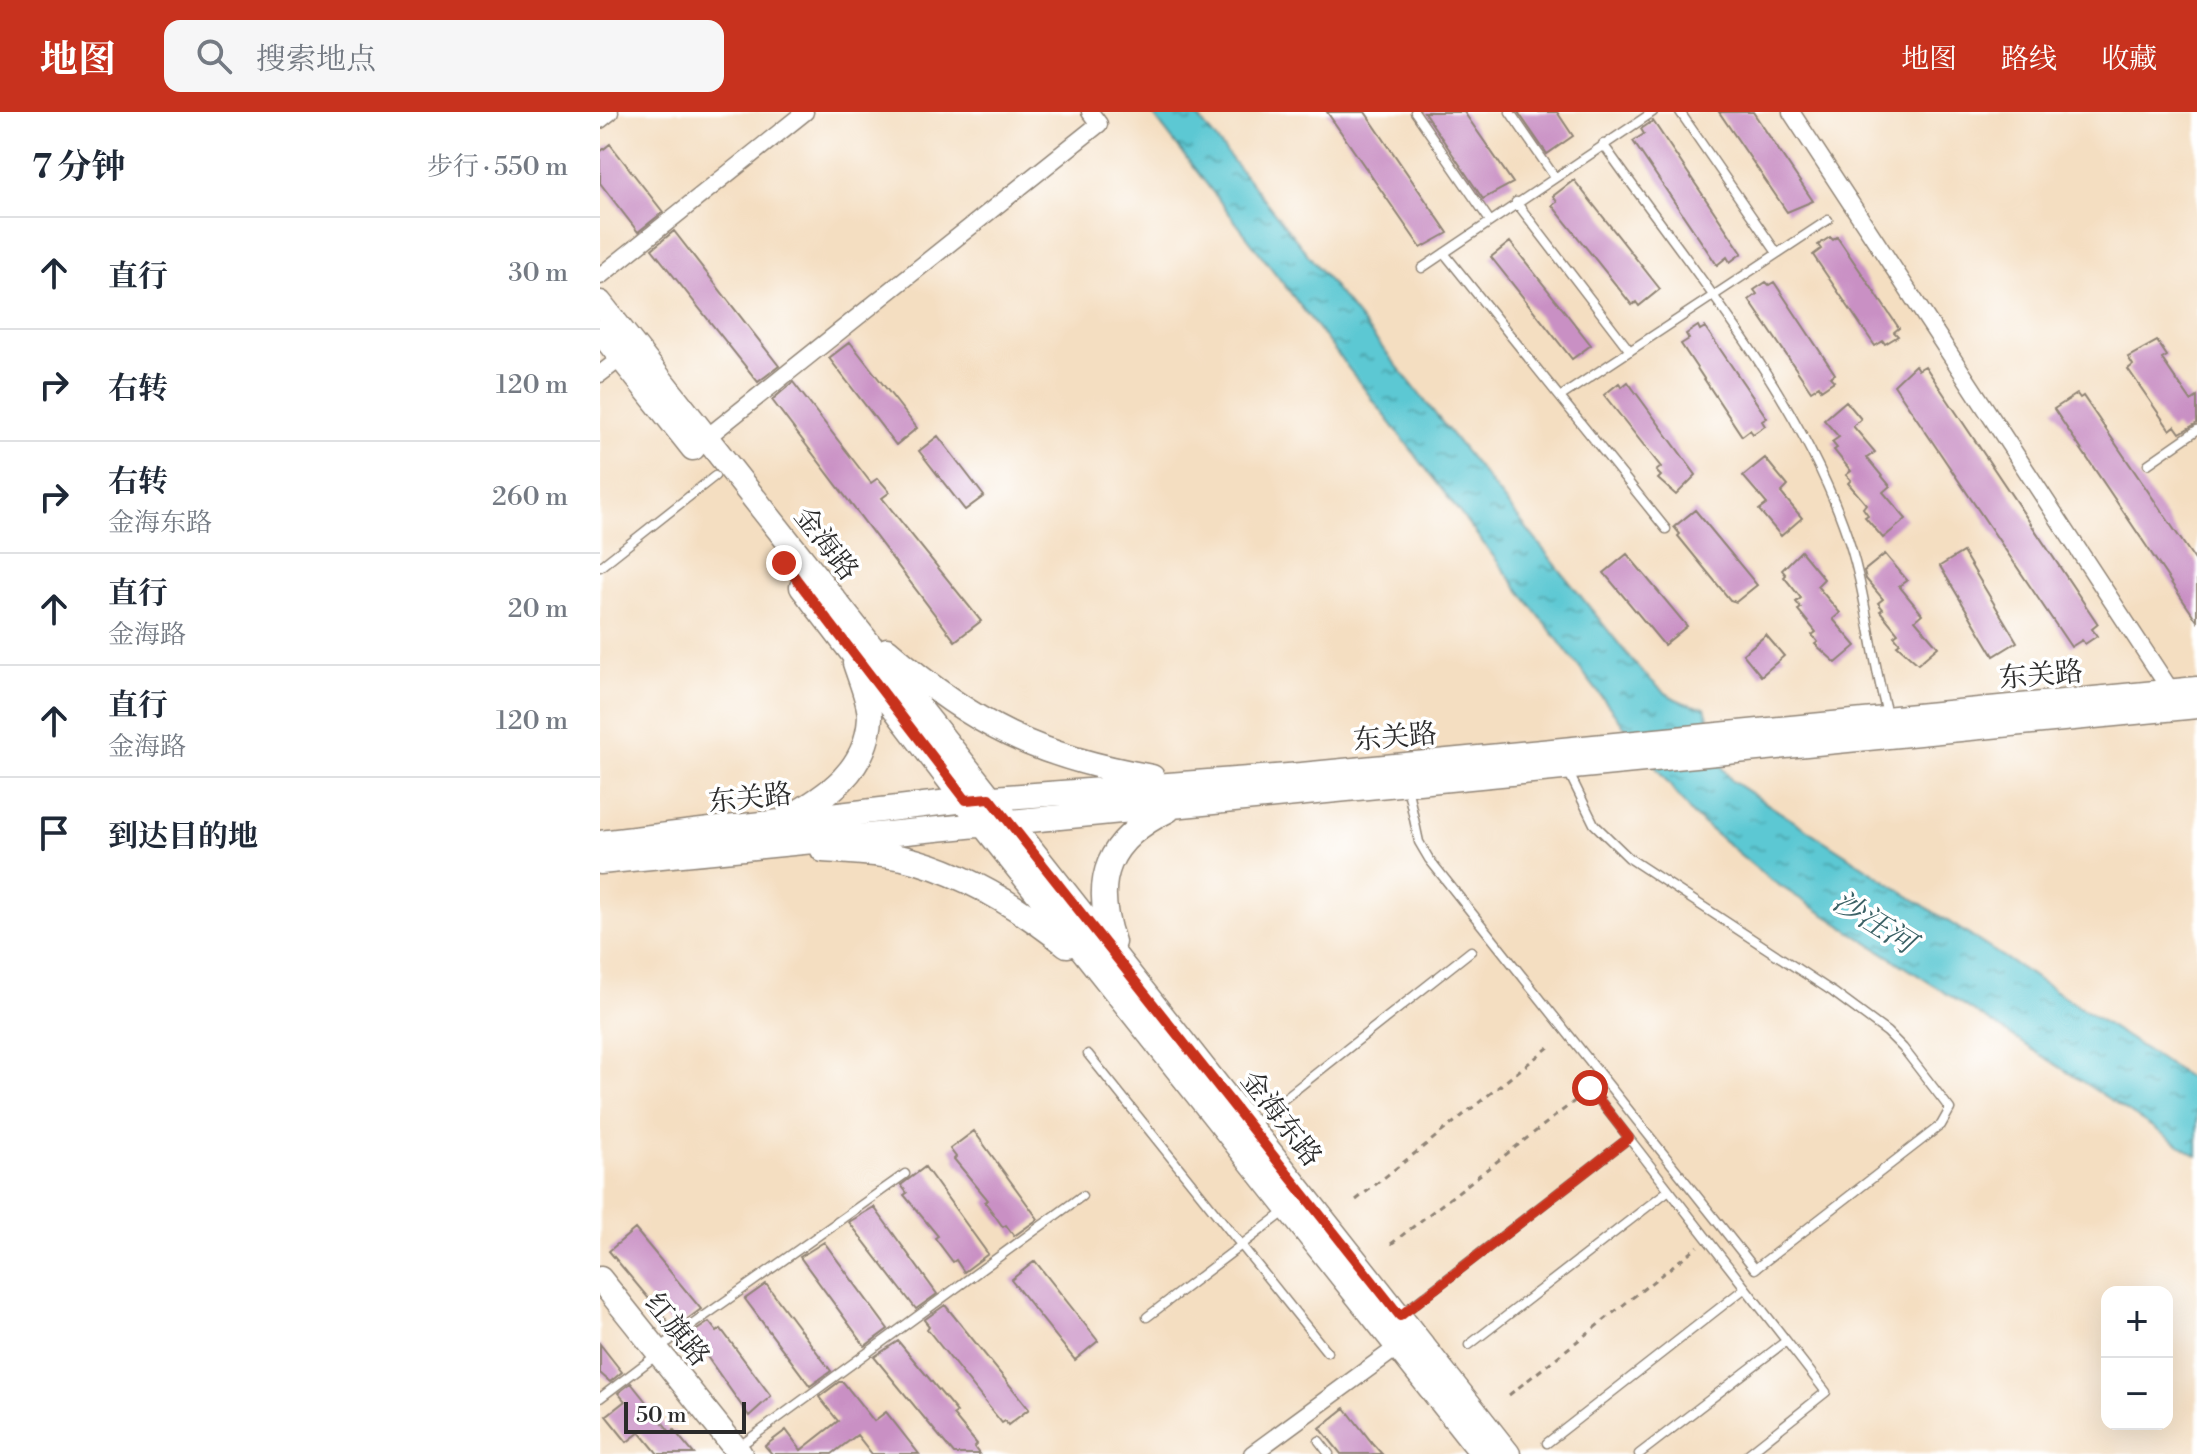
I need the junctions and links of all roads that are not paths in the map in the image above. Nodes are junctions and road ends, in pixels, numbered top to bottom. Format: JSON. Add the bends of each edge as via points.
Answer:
{"nodes":[{"id":1,"x":610,"y":112,"type":"edge"},
{"id":2,"x":805,"y":112,"type":"edge"},
{"id":3,"x":1090,"y":112,"type":"edge"},
{"id":4,"x":1415,"y":112,"type":"edge"},
{"id":5,"x":1510,"y":112,"type":"edge"},
{"id":6,"x":1653,"y":112,"type":"edge"},
{"id":7,"x":1680,"y":112,"type":"edge"},
{"id":8,"x":1791,"y":112,"type":"edge"},
{"id":9,"x":600,"y":120,"type":"edge"},
{"id":10,"x":1603,"y":144,"type":"junction"},
{"id":11,"x":1554,"y":176,"type":"junction"},
{"id":12,"x":1516,"y":202,"type":"junction"},
{"id":13,"x":1828,"y":220,"type":"dead end"},
{"id":14,"x":1490,"y":221,"type":"junction"},
{"id":15,"x":1444,"y":253,"type":"junction"},
{"id":16,"x":1777,"y":253,"type":"junction"},
{"id":17,"x":1422,"y":268,"type":"dead end"},
{"id":18,"x":600,"y":276,"type":"edge"},
{"id":19,"x":1711,"y":297,"type":"junction"},
{"id":20,"x":600,"y":303,"type":"edge"},
{"id":21,"x":600,"y":331,"type":"edge"},
{"id":22,"x":1630,"y":351,"type":"junction"},
{"id":23,"x":621,"y":358,"type":"junction"},
{"id":24,"x":600,"y":374,"type":"edge"},
{"id":25,"x":1560,"y":397,"type":"junction"},
{"id":26,"x":2197,"y":430,"type":"edge"},
{"id":27,"x":706,"y":438,"type":"junction"},
{"id":28,"x":2148,"y":464,"type":"dead end"},
{"id":29,"x":715,"y":476,"type":"junction"},
{"id":30,"x":1666,"y":529,"type":"dead end"},
{"id":31,"x":600,"y":567,"type":"edge"},
{"id":32,"x":840,"y":608,"type":"junction"},
{"id":33,"x":851,"y":650,"type":"junction"},
{"id":34,"x":2197,"y":689,"type":"edge"},
{"id":35,"x":2171,"y":691,"type":"junction"},
{"id":36,"x":2197,"y":706,"type":"edge"},
{"id":37,"x":1888,"y":718,"type":"junction"},
{"id":38,"x":1566,"y":767,"type":"junction"},
{"id":39,"x":1406,"y":782,"type":"junction"},
{"id":40,"x":1190,"y":783,"type":"junction"},
{"id":41,"x":978,"y":799,"type":"junction"},
{"id":42,"x":1176,"y":806,"type":"junction"},
{"id":43,"x":1008,"y":820,"type":"junction"},
{"id":44,"x":982,"y":823,"type":"junction"},
{"id":45,"x":773,"y":835,"type":"junction"},
{"id":46,"x":600,"y":843,"type":"edge"},
{"id":47,"x":600,"y":862,"type":"edge"},
{"id":48,"x":1471,"y":951,"type":"dead end"},
{"id":49,"x":1110,"y":966,"type":"junction"},
{"id":50,"x":1088,"y":1054,"type":"dead end"},
{"id":51,"x":1590,"y":1088,"type":"road end"},
{"id":52,"x":1250,"y":1126,"type":"junction"},
{"id":53,"x":1629,"y":1138,"type":"junction"},
{"id":54,"x":905,"y":1174,"type":"dead end"},
{"id":55,"x":1669,"y":1190,"type":"junction"},
{"id":56,"x":1082,"y":1196,"type":"dead end"},
{"id":57,"x":1290,"y":1208,"type":"junction"},
{"id":58,"x":1243,"y":1244,"type":"junction"},
{"id":59,"x":600,"y":1279,"type":"edge"},
{"id":60,"x":1745,"y":1288,"type":"junction"},
{"id":61,"x":1400,"y":1316,"type":"junction"},
{"id":62,"x":1147,"y":1317,"type":"dead end"},
{"id":63,"x":1786,"y":1341,"type":"junction"},
{"id":64,"x":1469,"y":1345,"type":"dead end"},
{"id":65,"x":1399,"y":1346,"type":"junction"},
{"id":66,"x":658,"y":1352,"type":"junction"},
{"id":67,"x":1327,"y":1352,"type":"dead end"},
{"id":68,"x":600,"y":1398,"type":"edge"},
{"id":69,"x":1319,"y":1441,"type":"dead end"},
{"id":70,"x":1547,"y":1443,"type":"dead end"},
{"id":71,"x":738,"y":1451,"type":"edge"},
{"id":72,"x":1252,"y":1454,"type":"edge"},
{"id":73,"x":1329,"y":1454,"type":"edge"},
{"id":74,"x":1483,"y":1454,"type":"edge"},
{"id":75,"x":1508,"y":1454,"type":"edge"},
{"id":76,"x":1639,"y":1454,"type":"edge"},
{"id":77,"x":1748,"y":1454,"type":"edge"}],
"edges":[{"from":1,"to":9,"type":"street"},
{"from":2,"to":18,"type":"street"},
{"from":3,"to":27,"type":"street","via":[[1099,124]]},
{"from":4,"to":14,"type":"lane"},
{"from":5,"to":11,"type":"lane"},
{"from":6,"to":10,"type":"lane"},
{"from":7,"to":16,"type":"lane"},
{"from":8,"to":35,"type":"street"},
{"from":10,"to":11,"type":"lane"},
{"from":10,"to":19,"type":"lane"},
{"from":11,"to":12,"type":"lane"},
{"from":12,"to":14,"type":"lane"},
{"from":12,"to":22,"type":"lane"},
{"from":13,"to":16,"type":"lane"},
{"from":14,"to":15,"type":"lane"},
{"from":15,"to":17,"type":"lane"},
{"from":15,"to":25,"type":"lane"},
{"from":16,"to":19,"type":"lane"},
{"from":19,"to":22,"type":"lane"},
{"from":19,"to":37,"type":"lane","via":[[1789,409],[1821,469],[1851,546]]},
{"from":20,"to":27,"type":"main road","name":"金海路"},
{"from":21,"to":23,"type":"main road","name":"金海路"},
{"from":22,"to":25,"type":"lane"},
{"from":23,"to":24,"type":"street"},
{"from":23,"to":29,"type":"main road","name":"金海路"},
{"from":25,"to":30,"type":"lane"},
{"from":26,"to":28,"type":"lane"},
{"from":27,"to":32,"type":"main road","name":"金海路"},
{"from":29,"to":31,"type":"lane"},
{"from":29,"to":33,"type":"main road","name":"金海路"},
{"from":32,"to":40,"type":"main road","via":[[924,682],[982,721],[1041,751]]},
{"from":32,"to":41,"type":"main road","name":"金海路"},
{"from":33,"to":41,"type":"main road","name":"金海路"},
{"from":33,"to":45,"type":"main road","via":[[870,715],[863,752],[843,783]]},
{"from":34,"to":35,"type":"main road","name":"东关路"},
{"from":35,"to":37,"type":"main road","name":"东关路"},
{"from":36,"to":38,"type":"main road","name":"东关路"},
{"from":37,"to":40,"type":"main road","name":"东关路"},
{"from":38,"to":39,"type":"main road","name":"东关路"},
{"from":38,"to":39,"type":"lane","via":[[1594,824],[1629,858],[1887,1032],[1950,1109],[1941,1125],[1755,1269],[1429,859],[1419,842]]},
{"from":39,"to":42,"type":"main road","name":"东关路"},
{"from":40,"to":41,"type":"main road","name":"东关路"},
{"from":41,"to":43,"type":"main road","name":"金海路"},
{"from":41,"to":44,"type":"main road","name":"金海路"},
{"from":41,"to":45,"type":"main road","name":"东关路"},
{"from":42,"to":43,"type":"main road","name":"东关路"},
{"from":42,"to":49,"type":"main road","via":[[1145,821],[1121,842],[1104,880]]},
{"from":43,"to":44,"type":"main road","name":"东关路"},
{"from":43,"to":49,"type":"main road","name":"金海东路"},
{"from":44,"to":45,"type":"main road","name":"东关路"},
{"from":44,"to":49,"type":"main road","name":"金海东路"},
{"from":45,"to":46,"type":"main road","name":"东关路"},
{"from":45,"to":47,"type":"main road","name":"东关路"},
{"from":45,"to":49,"type":"main road","via":[[903,858],[968,881]]},
{"from":48,"to":52,"type":"lane"},
{"from":49,"to":52,"type":"main road","name":"金海东路"},
{"from":49,"to":57,"type":"main road","name":"金海东路"},
{"from":50,"to":58,"type":"lane"},
{"from":51,"to":53,"type":"lane"},
{"from":52,"to":61,"type":"main road","name":"金海东路"},
{"from":53,"to":55,"type":"lane"},
{"from":53,"to":61,"type":"lane"},
{"from":54,"to":66,"type":"lane"},
{"from":55,"to":60,"type":"lane"},
{"from":55,"to":64,"type":"lane"},
{"from":56,"to":71,"type":"lane"},
{"from":57,"to":58,"type":"lane"},
{"from":57,"to":65,"type":"main road","name":"金海东路"},
{"from":58,"to":62,"type":"lane"},
{"from":58,"to":67,"type":"lane"},
{"from":59,"to":66,"type":"main road","name":"红旗路"},
{"from":60,"to":63,"type":"lane"},
{"from":60,"to":70,"type":"lane"},
{"from":61,"to":75,"type":"main road","name":"金海东路"},
{"from":63,"to":76,"type":"lane"},
{"from":63,"to":77,"type":"lane","via":[[1826,1392]]},
{"from":65,"to":72,"type":"street"},
{"from":65,"to":74,"type":"main road","name":"金海东路"},
{"from":66,"to":68,"type":"lane"},
{"from":66,"to":71,"type":"main road","name":"红旗路"},
{"from":69,"to":73,"type":"lane"}]}
